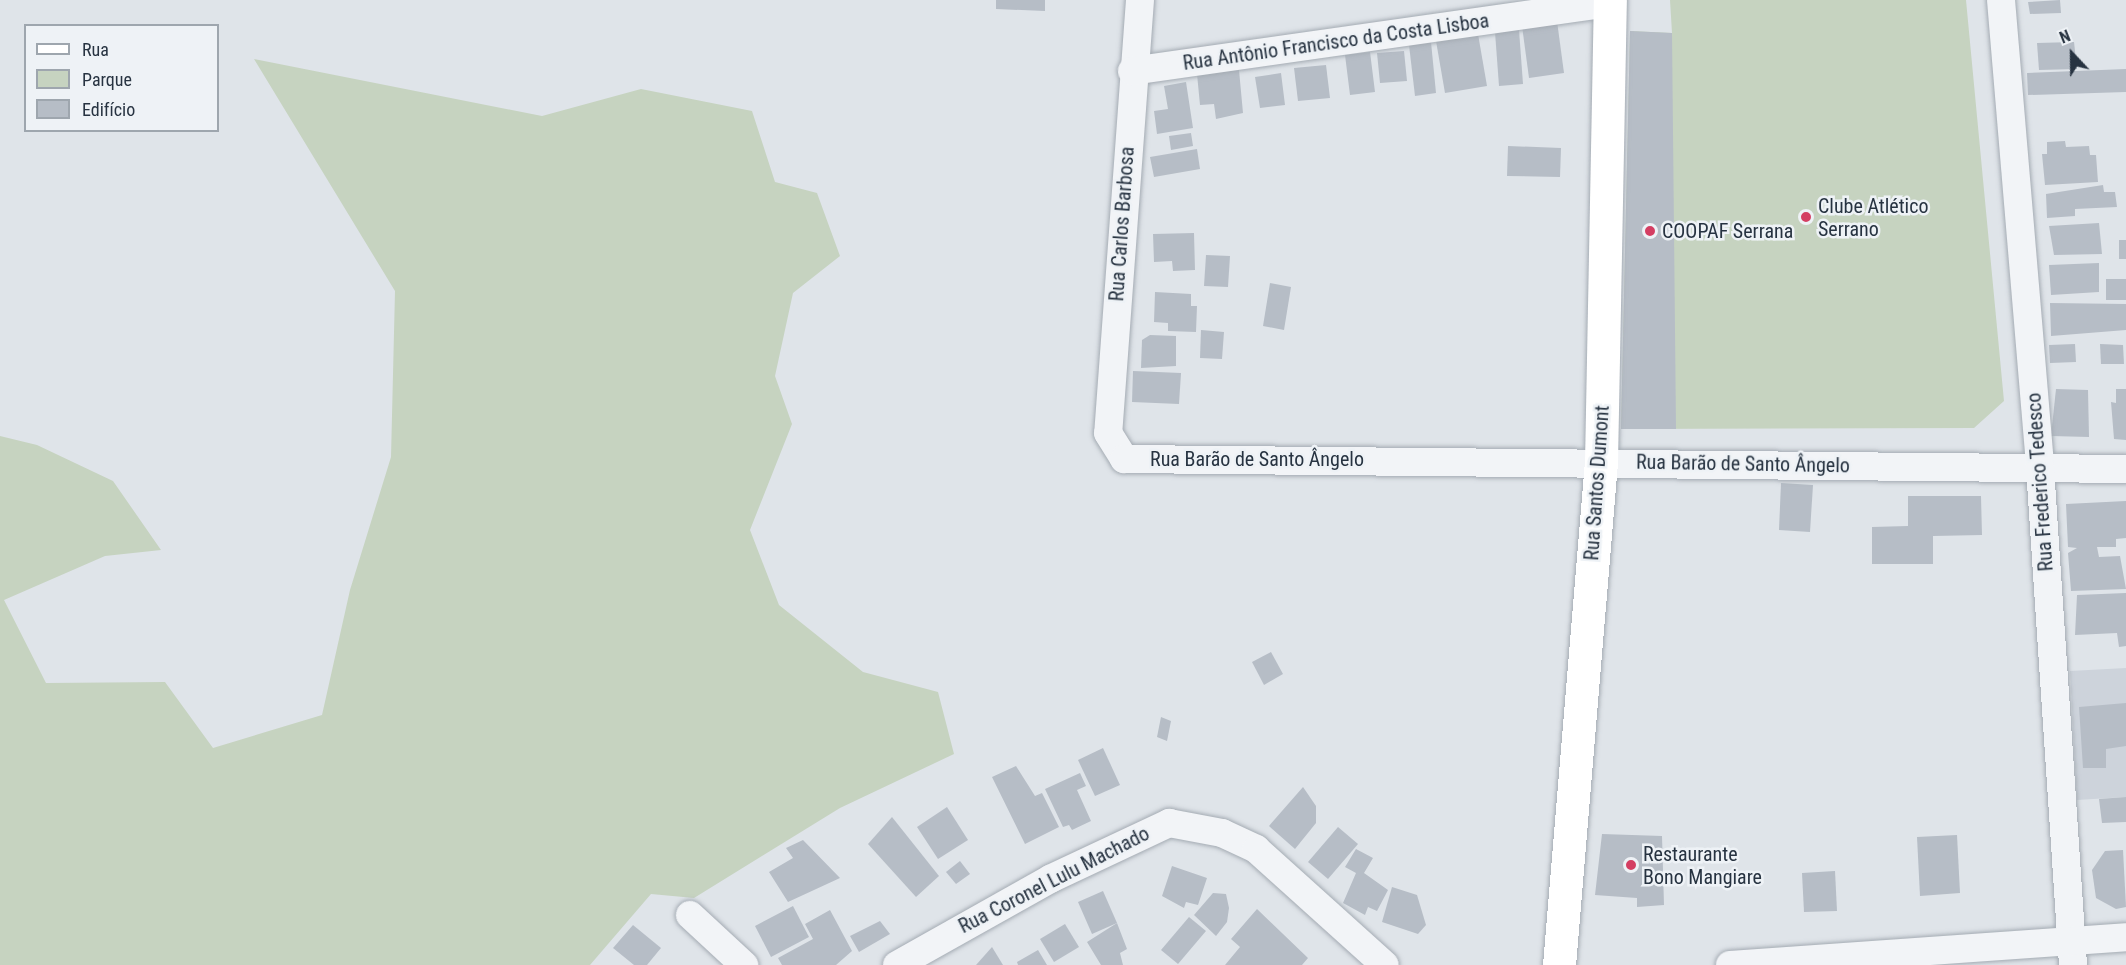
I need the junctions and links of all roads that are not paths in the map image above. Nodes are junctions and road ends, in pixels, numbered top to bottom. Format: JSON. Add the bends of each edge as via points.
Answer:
{"nodes":[{"id":1,"x":1140,"y":0,"type":"edge"},
{"id":2,"x":2001,"y":0,"type":"edge"},
{"id":3,"x":1610,"y":1,"type":"edge"},
{"id":4,"x":1132,"y":71,"type":"junction"},
{"id":5,"x":1113,"y":447,"type":"joint"},
{"id":6,"x":1600,"y":462,"type":"junction"},
{"id":7,"x":2040,"y":468,"type":"junction"},
{"id":8,"x":2126,"y":469,"type":"edge"},
{"id":9,"x":690,"y":915,"type":"dead end"},
{"id":10,"x":2126,"y":937,"type":"edge"},
{"id":11,"x":2072,"y":953,"type":"edge"},
{"id":12,"x":744,"y":965,"type":"edge"},
{"id":13,"x":897,"y":965,"type":"edge"},
{"id":14,"x":1385,"y":965,"type":"edge"},
{"id":15,"x":1559,"y":965,"type":"edge"},
{"id":16,"x":1730,"y":965,"type":"edge"}],
"edges":[{"from":1,"to":4,"type":"street","name":"Rua Carlos Barbosa"},
{"from":2,"to":7,"type":"street","name":"Rua Frederico Tedesco"},
{"from":3,"to":4,"type":"street","name":"Rua Antônio Francisco da Costa Lisboa"},
{"from":3,"to":6,"type":"main road","name":"Rua Santos Dumont"},
{"from":4,"to":5,"type":"street","name":"Rua Carlos Barbosa","via":[[1108,434]]},
{"from":5,"to":6,"type":"street","name":"Rua Barão de Santo Ângelo","via":[[1124,459]]},
{"from":6,"to":7,"type":"street","name":"Rua Barão de Santo Ângelo"},
{"from":6,"to":15,"type":"main road","name":"Rua Santos Dumont"},
{"from":7,"to":8,"type":"street","name":"Rua Barão de Santo Ângelo"},
{"from":7,"to":11,"type":"street","name":"Rua Frederico Tedesco"},
{"from":9,"to":12,"type":"street"},
{"from":10,"to":11,"type":"street"},
{"from":11,"to":16,"type":"street"},
{"from":13,"to":14,"type":"street","name":"Rua Coronel Lulu Machado","via":[[1061,874],[1169,824],[1222,833],[1256,849]]}]}
